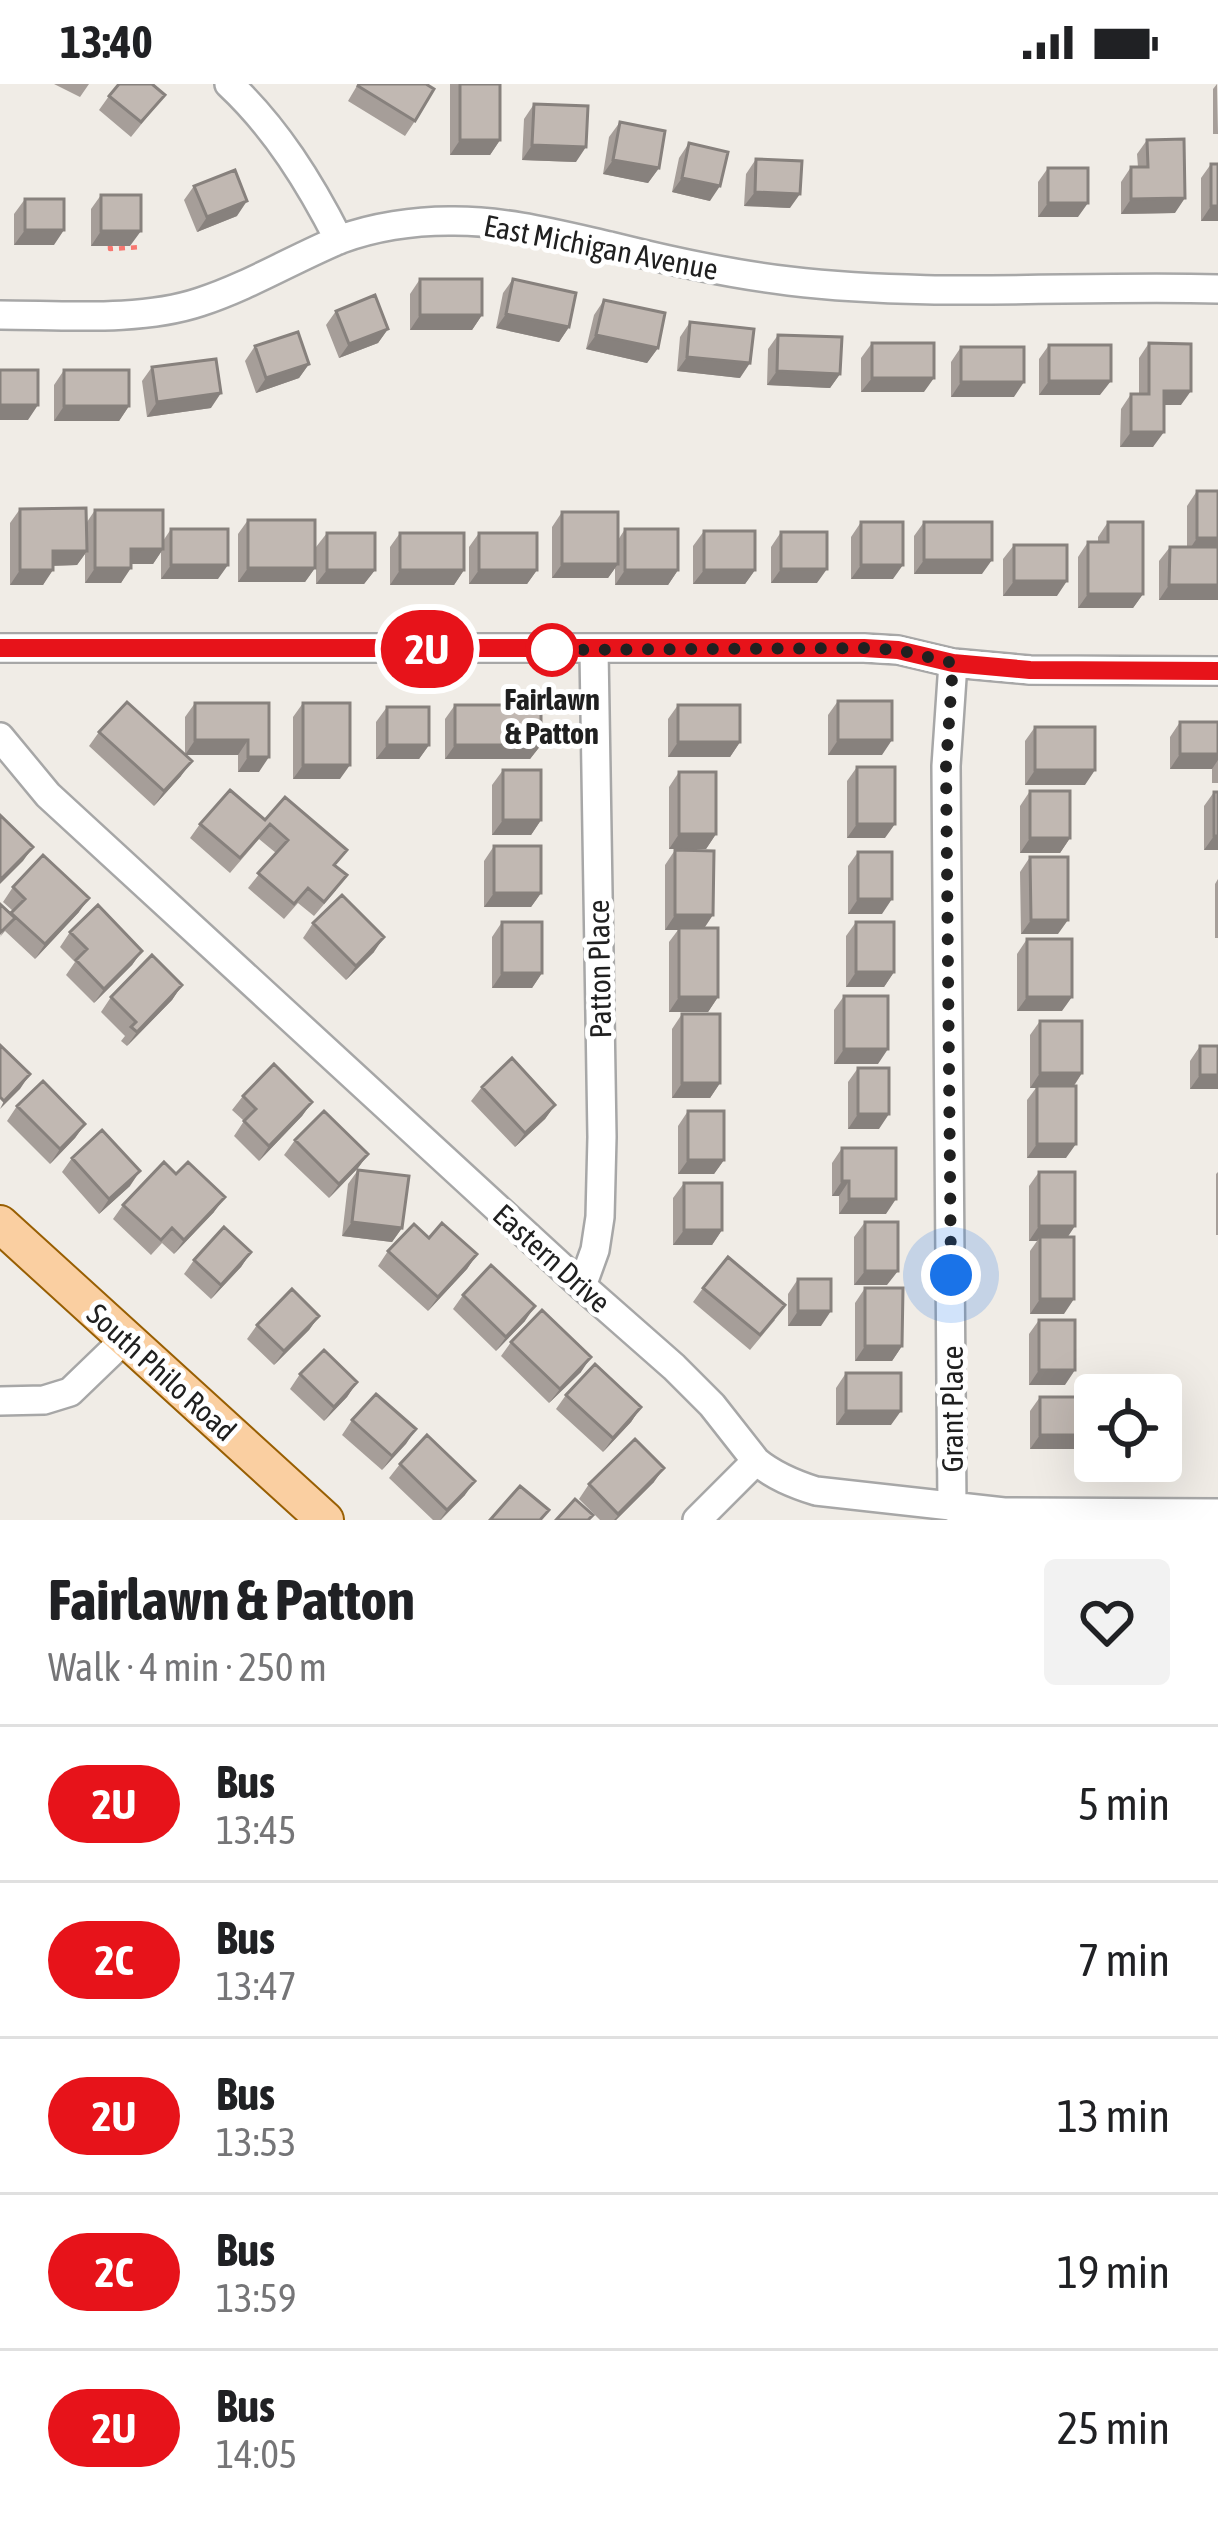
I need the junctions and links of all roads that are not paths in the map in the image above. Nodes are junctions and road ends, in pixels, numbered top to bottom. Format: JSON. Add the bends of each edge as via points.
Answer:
{"nodes":[{"id":1,"x":229,"y":84,"type":"edge"},
{"id":2,"x":339,"y":240,"type":"junction"},
{"id":3,"x":1218,"y":289,"type":"edge"},
{"id":4,"x":0,"y":315,"type":"edge"},
{"id":5,"x":0,"y":648,"type":"edge"},
{"id":6,"x":594,"y":650,"type":"junction"},
{"id":7,"x":953,"y":663,"type":"junction"},
{"id":8,"x":1218,"y":671,"type":"edge"},
{"id":9,"x":0,"y":737,"type":"edge"},
{"id":10,"x":0,"y":1224,"type":"edge"},
{"id":11,"x":582,"y":1286,"type":"junction"},
{"id":12,"x":125,"y":1339,"type":"junction"},
{"id":13,"x":0,"y":1401,"type":"edge"},
{"id":14,"x":756,"y":1461,"type":"junction"},
{"id":15,"x":952,"y":1507,"type":"junction"},
{"id":16,"x":1218,"y":1513,"type":"edge"},
{"id":17,"x":325,"y":1520,"type":"edge"},
{"id":18,"x":697,"y":1520,"type":"edge"}],
"edges":[{"from":1,"to":2,"type":"street","via":[[282,144]]},
{"from":2,"to":3,"type":"street","name":"East Michigan Avenue","via":[[396,226],[485,222],[790,281],[894,289]]},
{"from":2,"to":4,"type":"street","name":"East Michigan Avenue","via":[[194,304]]},
{"from":5,"to":6,"type":"street"},
{"from":6,"to":7,"type":"street","via":[[864,648]]},
{"from":6,"to":11,"type":"street","name":"Patton Place","via":[[602,1137],[596,1250]]},
{"from":7,"to":8,"type":"street"},
{"from":7,"to":15,"type":"street","name":"Grant Place","via":[[946,766]]},
{"from":9,"to":11,"type":"street","name":"Eastern Drive","via":[[48,795]]},
{"from":10,"to":12,"type":"main road","name":"South Philo Road"},
{"from":11,"to":14,"type":"street","name":"Eastern Drive","via":[[712,1405]]},
{"from":12,"to":13,"type":"street","via":[[70,1392]]},
{"from":12,"to":17,"type":"main road","name":"South Philo Road"},
{"from":14,"to":15,"type":"street","name":"Eastern Drive","via":[[816,1491]]},
{"from":14,"to":18,"type":"street"},
{"from":15,"to":16,"type":"street","name":"Eastern Drive"}]}
